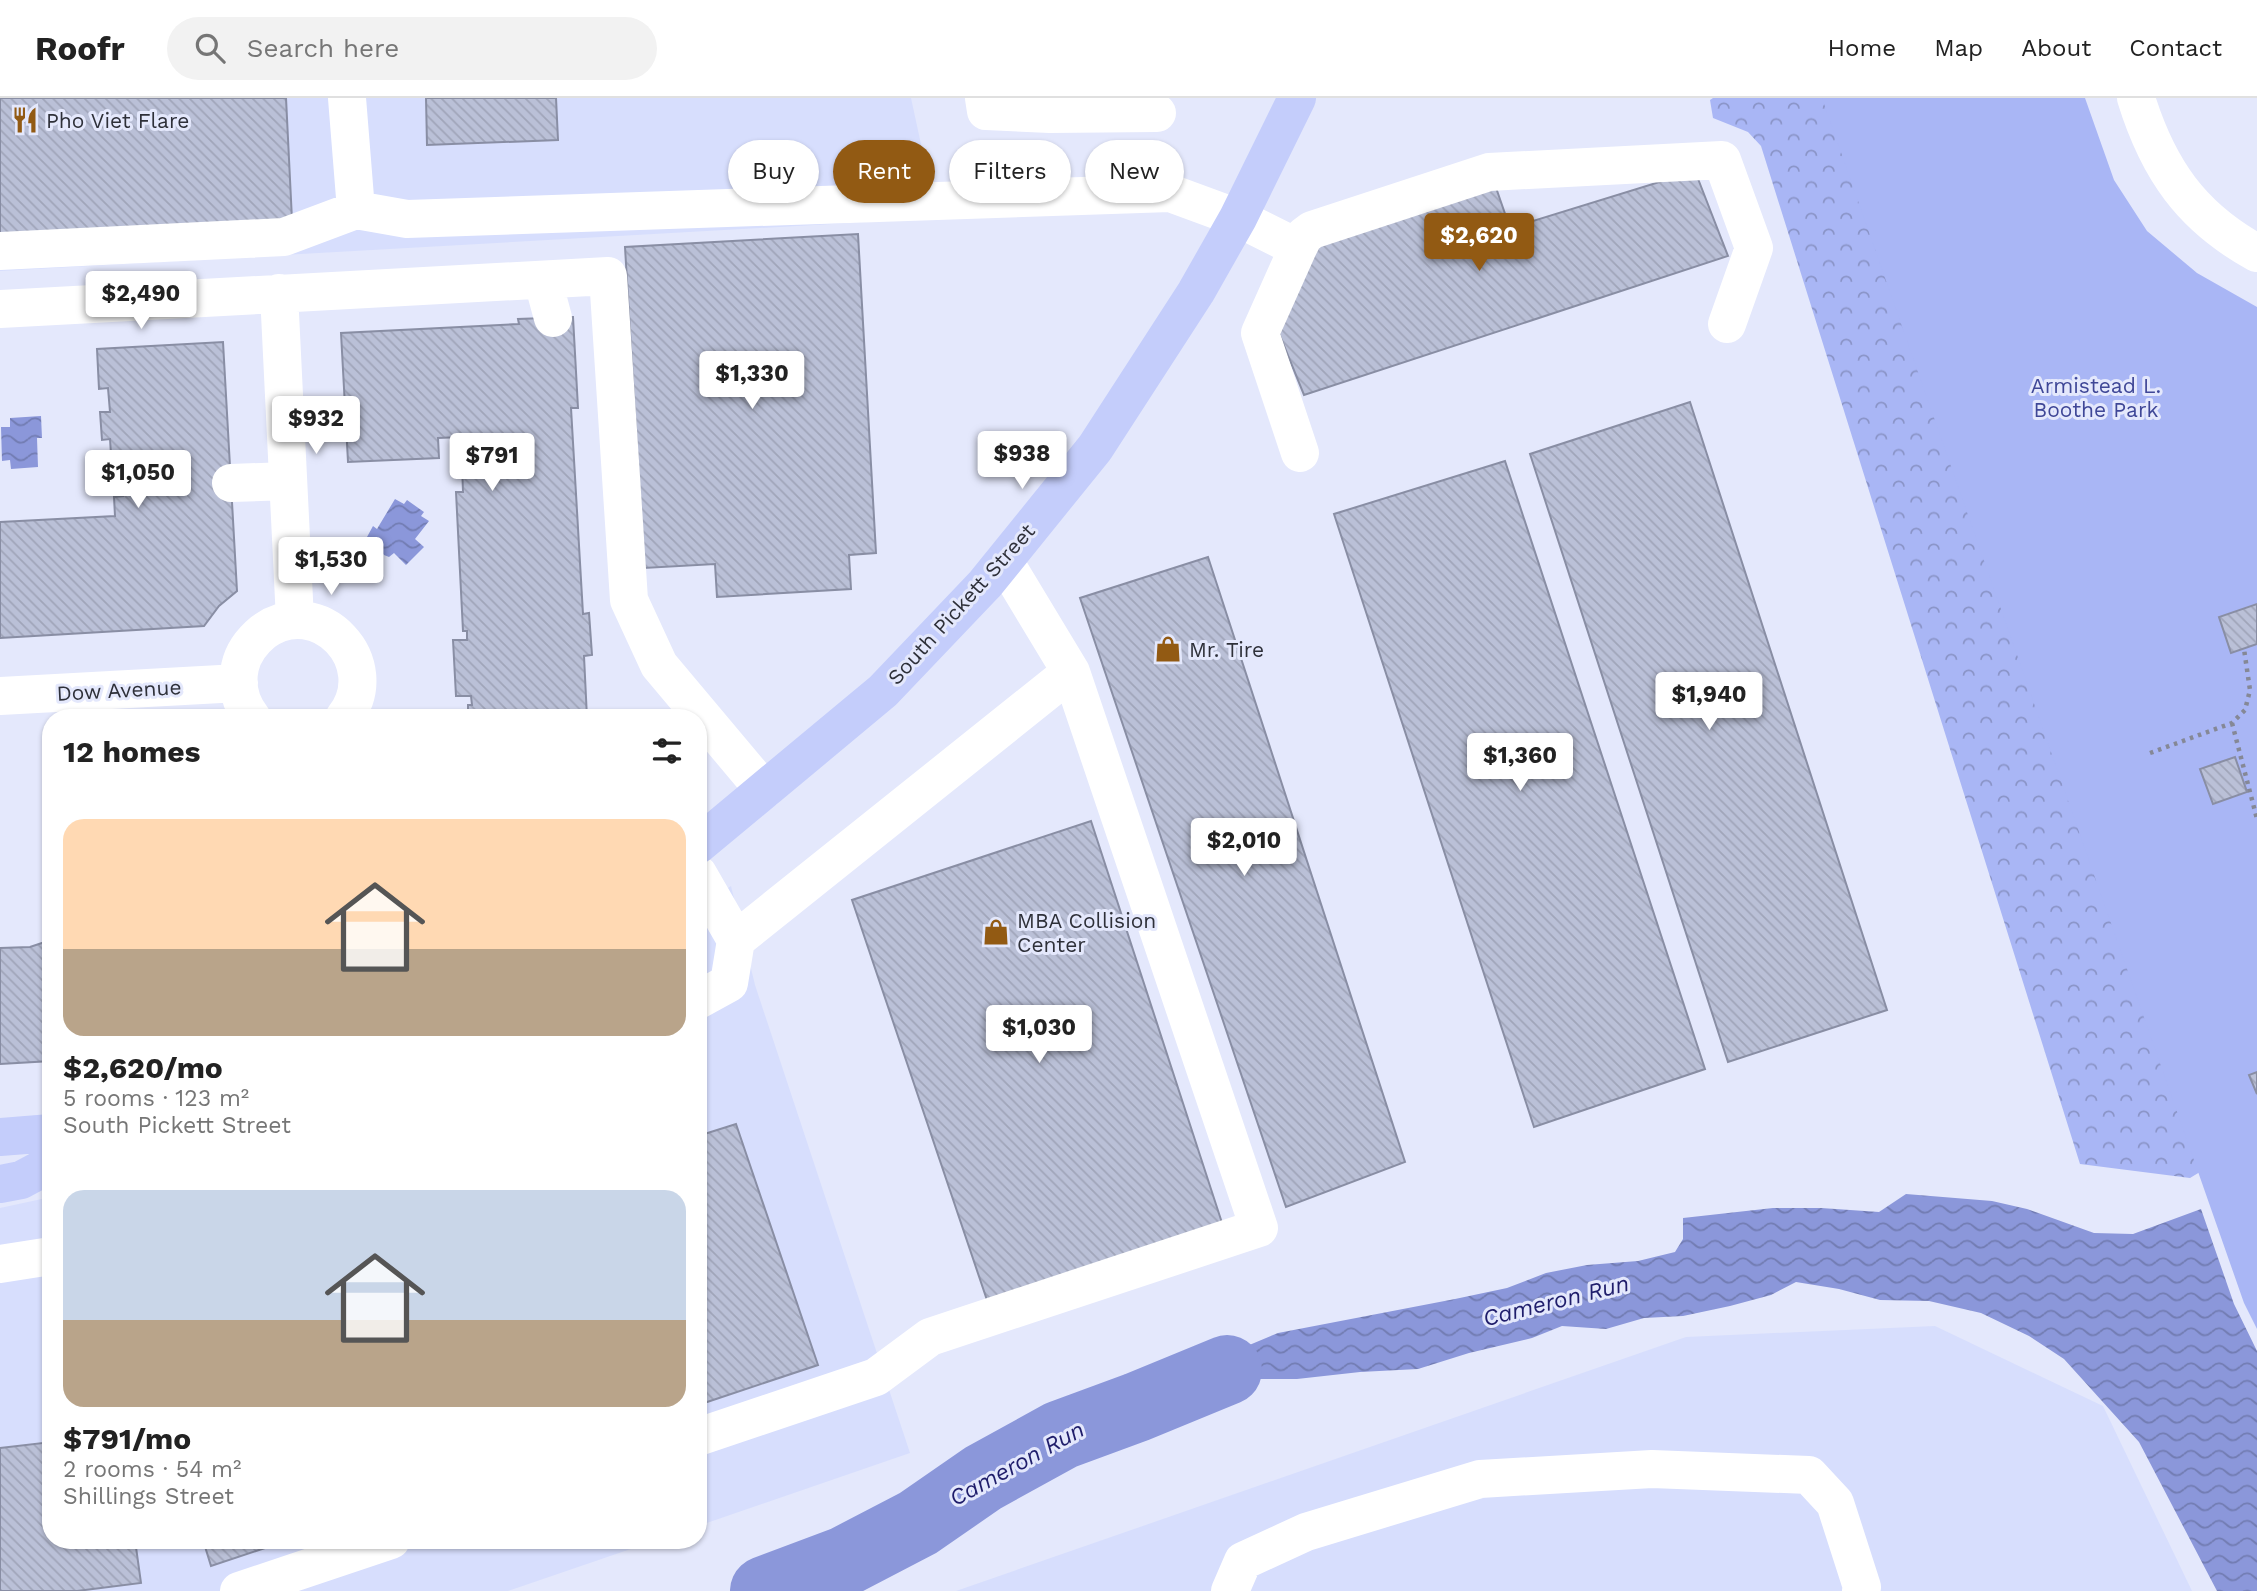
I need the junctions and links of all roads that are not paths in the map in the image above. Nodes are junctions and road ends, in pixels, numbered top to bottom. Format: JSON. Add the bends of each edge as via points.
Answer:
{"nodes":[{"id":1,"x":347,"y":98,"type":"edge"},
{"id":2,"x":984,"y":98,"type":"edge"},
{"id":3,"x":1297,"y":98,"type":"edge"},
{"id":4,"x":2143,"y":100,"type":"edge"},
{"id":5,"x":1157,"y":113,"type":"dead end"},
{"id":6,"x":356,"y":211,"type":"junction"},
{"id":7,"x":1238,"y":218,"type":"junction"},
{"id":8,"x":1298,"y":248,"type":"junction"},
{"id":9,"x":0,"y":251,"type":"edge"},
{"id":10,"x":2257,"y":253,"type":"edge"},
{"id":11,"x":543,"y":281,"type":"junction"},
{"id":12,"x":279,"y":293,"type":"junction"},
{"id":13,"x":0,"y":309,"type":"edge"},
{"id":14,"x":553,"y":318,"type":"dead end"},
{"id":15,"x":1727,"y":324,"type":"dead end"},
{"id":16,"x":1300,"y":453,"type":"dead end"},
{"id":17,"x":288,"y":481,"type":"junction"},
{"id":18,"x":231,"y":483,"type":"dead end"},
{"id":19,"x":1004,"y":561,"type":"junction"},
{"id":20,"x":295,"y":620,"type":"junction"},
{"id":21,"x":1071,"y":672,"type":"junction"},
{"id":22,"x":0,"y":696,"type":"edge"},
{"id":23,"x":245,"y":700,"type":"edge"},
{"id":24,"x":349,"y":709,"type":"edge"},
{"id":25,"x":696,"y":709,"type":"edge"},
{"id":26,"x":707,"y":722,"type":"edge"},
{"id":27,"x":764,"y":790,"type":"junction"},
{"id":28,"x":707,"y":838,"type":"edge"},
{"id":29,"x":707,"y":890,"type":"edge"},
{"id":30,"x":736,"y":940,"type":"junction"},
{"id":31,"x":707,"y":995,"type":"edge"},
{"id":32,"x":42,"y":1133,"type":"edge"},
{"id":33,"x":0,"y":1137,"type":"edge"},
{"id":34,"x":42,"y":1169,"type":"edge"},
{"id":35,"x":0,"y":1184,"type":"edge"},
{"id":36,"x":42,"y":1257,"type":"edge"},
{"id":37,"x":0,"y":1264,"type":"edge"},
{"id":38,"x":707,"y":1434,"type":"edge"},
{"id":39,"x":364,"y":1549,"type":"edge"},
{"id":40,"x":239,"y":1591,"type":"edge"},
{"id":41,"x":1230,"y":1591,"type":"edge"},
{"id":42,"x":1861,"y":1591,"type":"edge"}],
"edges":[{"from":1,"to":6,"type":"street"},
{"from":2,"to":5,"type":"street","via":[[986,111]]},
{"from":3,"to":7,"type":"main road","name":"South Pickett Street"},
{"from":4,"to":10,"type":"street","via":[[2147,133],[2165,169],[2195,209]]},
{"from":6,"to":7,"type":"street","via":[[407,219],[1170,193]]},
{"from":6,"to":9,"type":"street","via":[[284,237]]},
{"from":7,"to":8,"type":"street"},
{"from":7,"to":19,"type":"main road","name":"South Pickett Street","via":[[1102,438]]},
{"from":8,"to":15,"type":"street","via":[[1312,230],[1489,173],[1722,160],[1754,248]]},
{"from":8,"to":16,"type":"street","via":[[1260,333]]},
{"from":11,"to":12,"type":"street"},
{"from":11,"to":14,"type":"street"},
{"from":11,"to":25,"type":"street","via":[[608,276],[629,600],[659,665]]},
{"from":12,"to":13,"type":"street"},
{"from":12,"to":17,"type":"street"},
{"from":17,"to":18,"type":"street"},
{"from":17,"to":20,"type":"street"},
{"from":19,"to":21,"type":"street"},
{"from":19,"to":27,"type":"main road","name":"South Pickett Street","via":[[883,691]]},
{"from":20,"to":23,"type":"street","via":[[277,624],[251,643],[242,660]]},
{"from":20,"to":24,"type":"street","via":[[332,631],[351,653],[358,686]]},
{"from":21,"to":30,"type":"street"},
{"from":21,"to":38,"type":"street","via":[[1259,1228],[930,1337],[876,1377]]},
{"from":22,"to":23,"type":"street","name":"Dow Avenue"},
{"from":26,"to":27,"type":"street"},
{"from":27,"to":28,"type":"main road","name":"South Pickett Street"},
{"from":29,"to":30,"type":"street"},
{"from":30,"to":31,"type":"street","via":[[729,983]]},
{"from":32,"to":33,"type":"main road"},
{"from":34,"to":35,"type":"main road"},
{"from":36,"to":37,"type":"street"},
{"from":39,"to":40,"type":"street"},
{"from":41,"to":42,"type":"street","via":[[1243,1561],[1306,1532],[1480,1479],[1652,1469],[1809,1475],[1835,1503]]}]}
